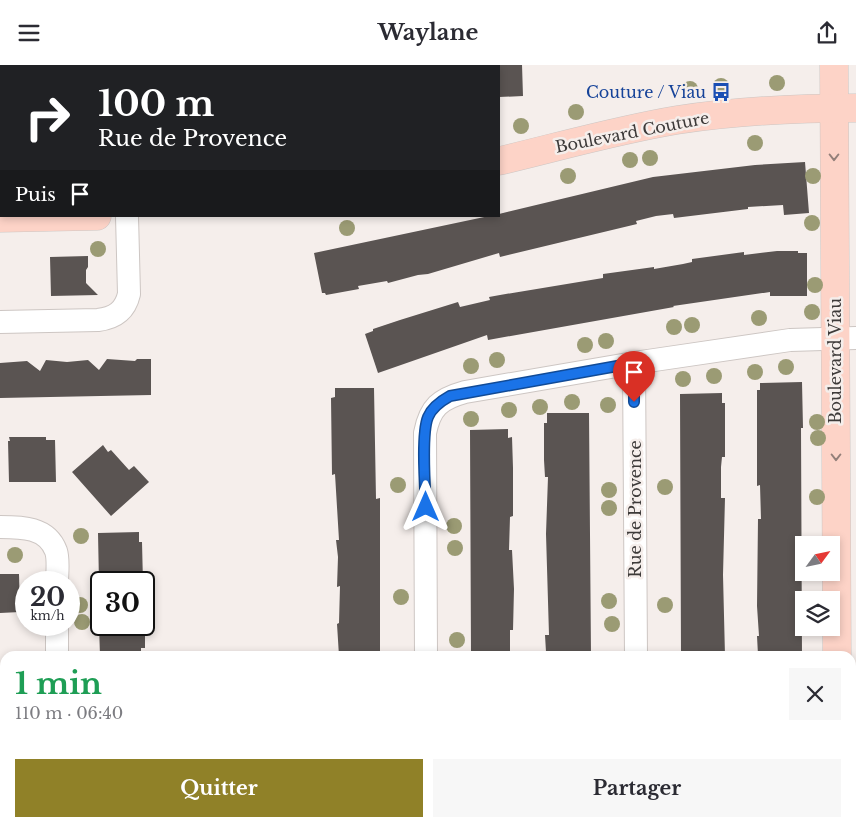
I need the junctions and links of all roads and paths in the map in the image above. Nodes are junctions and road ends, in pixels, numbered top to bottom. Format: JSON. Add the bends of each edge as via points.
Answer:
{"nodes":[{"id":1,"x":834,"y":65,"type":"edge"},
{"id":2,"x":845,"y":108,"type":"edge"},
{"id":3,"x":500,"y":161,"type":"edge"},
{"id":4,"x":51,"y":217,"type":"edge"},
{"id":5,"x":127,"y":217,"type":"edge"},
{"id":6,"x":5,"y":218,"type":"edge"},
{"id":7,"x":0,"y":322,"type":"edge"},
{"id":8,"x":845,"y":338,"type":"edge"},
{"id":9,"x":634,"y":363,"type":"junction"},
{"id":10,"x":0,"y":527,"type":"edge"},
{"id":11,"x":57,"y":571,"type":"edge"},
{"id":12,"x":57,"y":636,"type":"edge"},
{"id":13,"x":57,"y":651,"type":"edge"},
{"id":14,"x":426,"y":651,"type":"edge"},
{"id":15,"x":636,"y":651,"type":"edge"},
{"id":16,"x":837,"y":651,"type":"edge"}],
"edges":[{"from":1,"to":2,"type":"main road","name":"Boulevard Viau"},
{"from":2,"to":3,"type":"main road","name":"Boulevard Couture","via":[[677,120]]},
{"from":2,"to":8,"type":"main road","name":"Boulevard Viau","one_way":true},
{"from":4,"to":6,"type":"main road"},
{"from":5,"to":7,"type":"street","via":[[129,294],[127,304],[120,311],[110,318],[98,320]]},
{"from":8,"to":9,"type":"street","via":[[790,340]]},
{"from":8,"to":16,"type":"main road","name":"Boulevard Viau","one_way":true},
{"from":9,"to":14,"type":"street","via":[[465,392],[438,404],[428,417],[425,433]]},
{"from":9,"to":15,"type":"street","name":"Rue de Provence"},
{"from":10,"to":11,"type":"street","via":[[34,529],[49,538],[56,553]]},
{"from":12,"to":13,"type":"street"}]}
